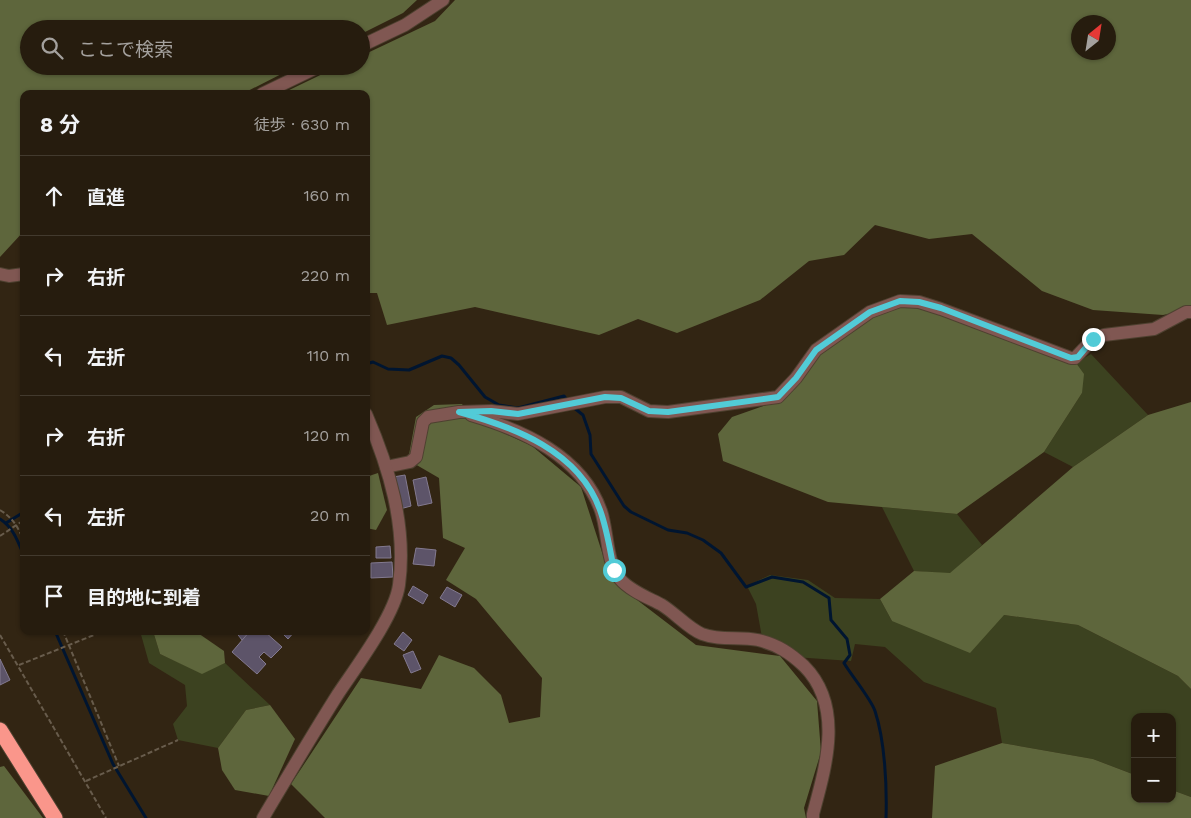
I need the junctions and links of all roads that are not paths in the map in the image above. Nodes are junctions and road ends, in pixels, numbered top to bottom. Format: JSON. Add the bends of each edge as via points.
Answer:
{"nodes":[{"id":1,"x":443,"y":0,"type":"edge"},
{"id":2,"x":370,"y":42,"type":"edge"},
{"id":3,"x":301,"y":75,"type":"edge"},
{"id":4,"x":270,"y":90,"type":"edge"},
{"id":5,"x":0,"y":274,"type":"edge"},
{"id":6,"x":20,"y":275,"type":"edge"},
{"id":7,"x":1191,"y":312,"type":"edge"},
{"id":8,"x":459,"y":412,"type":"junction"},
{"id":9,"x":370,"y":423,"type":"edge"},
{"id":10,"x":386,"y":467,"type":"junction"},
{"id":11,"x":0,"y":730,"type":"edge"},
{"id":12,"x":55,"y":818,"type":"edge"},
{"id":13,"x":263,"y":818,"type":"edge"},
{"id":14,"x":813,"y":818,"type":"edge"}],
"edges":[{"from":1,"to":2,"type":"street","via":[[405,25]]},
{"from":3,"to":4,"type":"street"},
{"from":5,"to":6,"type":"street"},
{"from":7,"to":8,"type":"street","via":[[1154,329],[1093,339],[1076,358],[1071,358],[941,308],[900,301],[870,312],[816,350],[778,397],[668,412],[649,411],[621,398],[605,397],[518,414]]},
{"from":8,"to":10,"type":"street","via":[[428,417],[423,422],[416,457],[410,462]]},
{"from":8,"to":14,"type":"street","via":[[502,425],[566,460],[585,482],[600,510],[614,570],[621,581],[670,610],[700,633],[711,637],[757,640],[775,646],[791,654],[810,673],[823,694],[828,716],[828,749]]},
{"from":9,"to":10,"type":"street"},
{"from":10,"to":13,"type":"street","via":[[400,529],[399,586],[393,604]]},
{"from":11,"to":12,"type":"highway"}]}
